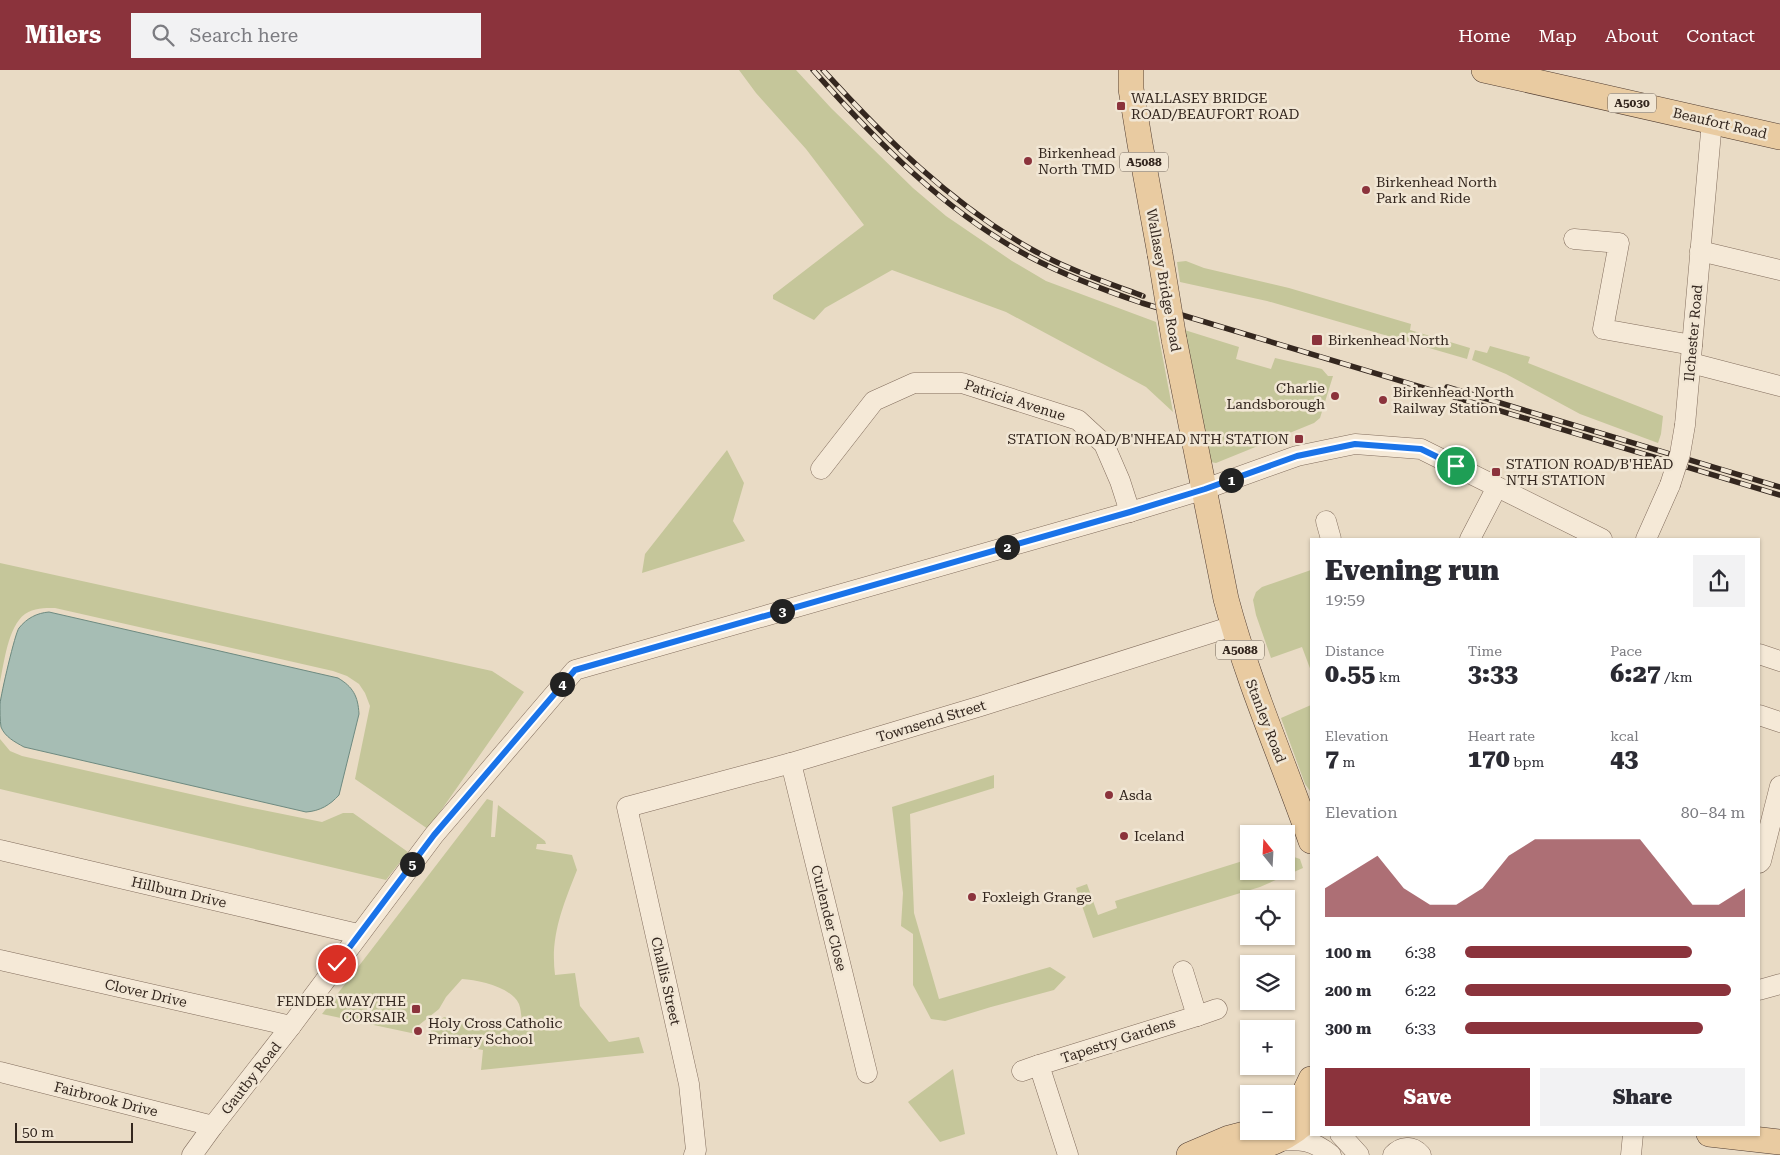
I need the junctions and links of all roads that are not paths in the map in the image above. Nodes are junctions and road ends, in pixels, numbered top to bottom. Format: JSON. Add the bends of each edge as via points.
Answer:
{"nodes":[{"id":1,"x":1131,"y":70,"type":"edge"},
{"id":2,"x":1484,"y":70,"type":"edge"},
{"id":3,"x":1712,"y":121,"type":"junction"},
{"id":4,"x":1780,"y":137,"type":"edge"},
{"id":5,"x":1574,"y":238,"type":"dead end"},
{"id":6,"x":1700,"y":251,"type":"junction"},
{"id":7,"x":1780,"y":270,"type":"edge"},
{"id":8,"x":1692,"y":354,"type":"junction"},
{"id":9,"x":1780,"y":386,"type":"edge"},
{"id":10,"x":821,"y":469,"type":"dead end"},
{"id":11,"x":1497,"y":487,"type":"junction"},
{"id":12,"x":1205,"y":489,"type":"junction"},
{"id":13,"x":1130,"y":512,"type":"junction"},
{"id":14,"x":1471,"y":538,"type":"edge"},
{"id":15,"x":1600,"y":538,"type":"edge"},
{"id":16,"x":1646,"y":538,"type":"edge"},
{"id":17,"x":1233,"y":626,"type":"junction"},
{"id":18,"x":1760,"y":654,"type":"edge"},
{"id":19,"x":1780,"y":661,"type":"edge"},
{"id":20,"x":1760,"y":715,"type":"edge"},
{"id":21,"x":1780,"y":722,"type":"edge"},
{"id":22,"x":791,"y":763,"type":"junction"},
{"id":23,"x":1780,"y":786,"type":"edge"},
{"id":24,"x":1298,"y":805,"type":"junction"},
{"id":25,"x":627,"y":807,"type":"joint"},
{"id":26,"x":1310,"y":831,"type":"edge"},
{"id":27,"x":1310,"y":838,"type":"edge"},
{"id":28,"x":0,"y":850,"type":"edge"},
{"id":29,"x":1760,"y":862,"type":"edge"},
{"id":30,"x":358,"y":934,"type":"junction"},
{"id":31,"x":0,"y":960,"type":"edge"},
{"id":32,"x":1182,"y":971,"type":"dead end"},
{"id":33,"x":1780,"y":984,"type":"edge"},
{"id":34,"x":1760,"y":990,"type":"edge"},
{"id":35,"x":1217,"y":1009,"type":"dead end"},
{"id":36,"x":1197,"y":1016,"type":"junction"},
{"id":37,"x":292,"y":1026,"type":"junction"},
{"id":38,"x":0,"y":1072,"type":"edge"},
{"id":39,"x":867,"y":1073,"type":"dead end"},
{"id":40,"x":1301,"y":1117,"type":"edge"},
{"id":41,"x":212,"y":1126,"type":"junction"},
{"id":42,"x":1310,"y":1128,"type":"edge"},
{"id":43,"x":1240,"y":1135,"type":"edge"},
{"id":44,"x":1316,"y":1136,"type":"edge"},
{"id":45,"x":1342,"y":1136,"type":"edge"},
{"id":46,"x":1633,"y":1136,"type":"edge"},
{"id":47,"x":1715,"y":1136,"type":"edge"},
{"id":48,"x":1780,"y":1142,"type":"edge"},
{"id":49,"x":1746,"y":1147,"type":"edge"},
{"id":50,"x":192,"y":1155,"type":"edge"},
{"id":51,"x":694,"y":1155,"type":"edge"},
{"id":52,"x":1068,"y":1155,"type":"edge"},
{"id":53,"x":1189,"y":1155,"type":"edge"},
{"id":54,"x":1232,"y":1155,"type":"edge"},
{"id":55,"x":1331,"y":1155,"type":"edge"},
{"id":56,"x":1359,"y":1155,"type":"edge"},
{"id":57,"x":1393,"y":1155,"type":"edge"},
{"id":58,"x":1421,"y":1155,"type":"edge"},
{"id":59,"x":1631,"y":1155,"type":"edge"}],
"edges":[{"from":1,"to":12,"type":"main road","name":"Wallasey Bridge Road","number":"A5088","bridge":true,"via":[[1131,89],[1174,339]]},
{"from":2,"to":3,"type":"main road","name":"Beaufort Road","number":"A5030"},
{"from":3,"to":4,"type":"main road","name":"Beaufort Road","number":"A5030"},
{"from":3,"to":6,"type":"street","name":"Ilchester Road"},
{"from":5,"to":8,"type":"street","via":[[1620,243],[1603,329]]},
{"from":6,"to":7,"type":"street"},
{"from":6,"to":8,"type":"street","name":"Ilchester Road"},
{"from":8,"to":9,"type":"street"},
{"from":8,"to":16,"type":"street","name":"Ilchester Road","bridge":true,"via":[[1680,454]]},
{"from":10,"to":13,"type":"street","name":"Patricia Avenue","via":[[874,401],[914,383],[962,382],[1078,420],[1104,444]]},
{"from":11,"to":12,"type":"street","name":"Gautby Road","via":[[1421,449],[1355,444],[1297,456]]},
{"from":11,"to":14,"type":"street"},
{"from":11,"to":15,"type":"street","name":"Gautby Road"},
{"from":12,"to":13,"type":"street","name":"Gautby Road"},
{"from":12,"to":17,"type":"main road","name":"Stanley Road","number":"A5088"},
{"from":13,"to":30,"type":"street","name":"Gautby Road","via":[[575,670],[434,835]]},
{"from":17,"to":22,"type":"street","name":"Townsend Street"},
{"from":17,"to":24,"type":"main road","name":"Stanley Road","number":"A5088"},
{"from":18,"to":19,"type":"street"},
{"from":20,"to":21,"type":"street"},
{"from":22,"to":25,"type":"street","name":"Townsend Street"},
{"from":22,"to":39,"type":"street","name":"Curlender Close"},
{"from":23,"to":29,"type":"street"},
{"from":24,"to":26,"type":"main road","name":"Stanley Road","number":"A5088"},
{"from":24,"to":27,"type":"main road","name":"Stanley Road","number":"A5088"},
{"from":25,"to":51,"type":"street","name":"Challis Street","via":[[689,1084]]},
{"from":28,"to":30,"type":"street","name":"Hillburn Drive"},
{"from":30,"to":37,"type":"street","name":"Gautby Road"},
{"from":31,"to":37,"type":"street","name":"Clover Drive"},
{"from":32,"to":36,"type":"street"},
{"from":33,"to":34,"type":"street"},
{"from":35,"to":36,"type":"street","name":"Tapestry Gardens"},
{"from":36,"to":52,"type":"street","name":"Tapestry Gardens","via":[[1030,1068]]},
{"from":37,"to":41,"type":"street","name":"Gautby Road"},
{"from":38,"to":41,"type":"street","name":"Fairbrook Drive"},
{"from":40,"to":42,"type":"street"},
{"from":40,"to":54,"type":"main road"},
{"from":41,"to":50,"type":"street","name":"Gautby Road"},
{"from":43,"to":53,"type":"main road"},
{"from":44,"to":55,"type":"street"},
{"from":45,"to":56,"type":"street"},
{"from":46,"to":59,"type":"street"},
{"from":47,"to":49,"type":"main road"},
{"from":48,"to":49,"type":"main road"},
{"from":57,"to":58,"type":"street","via":[[1397,1150],[1408,1148]]}]}
